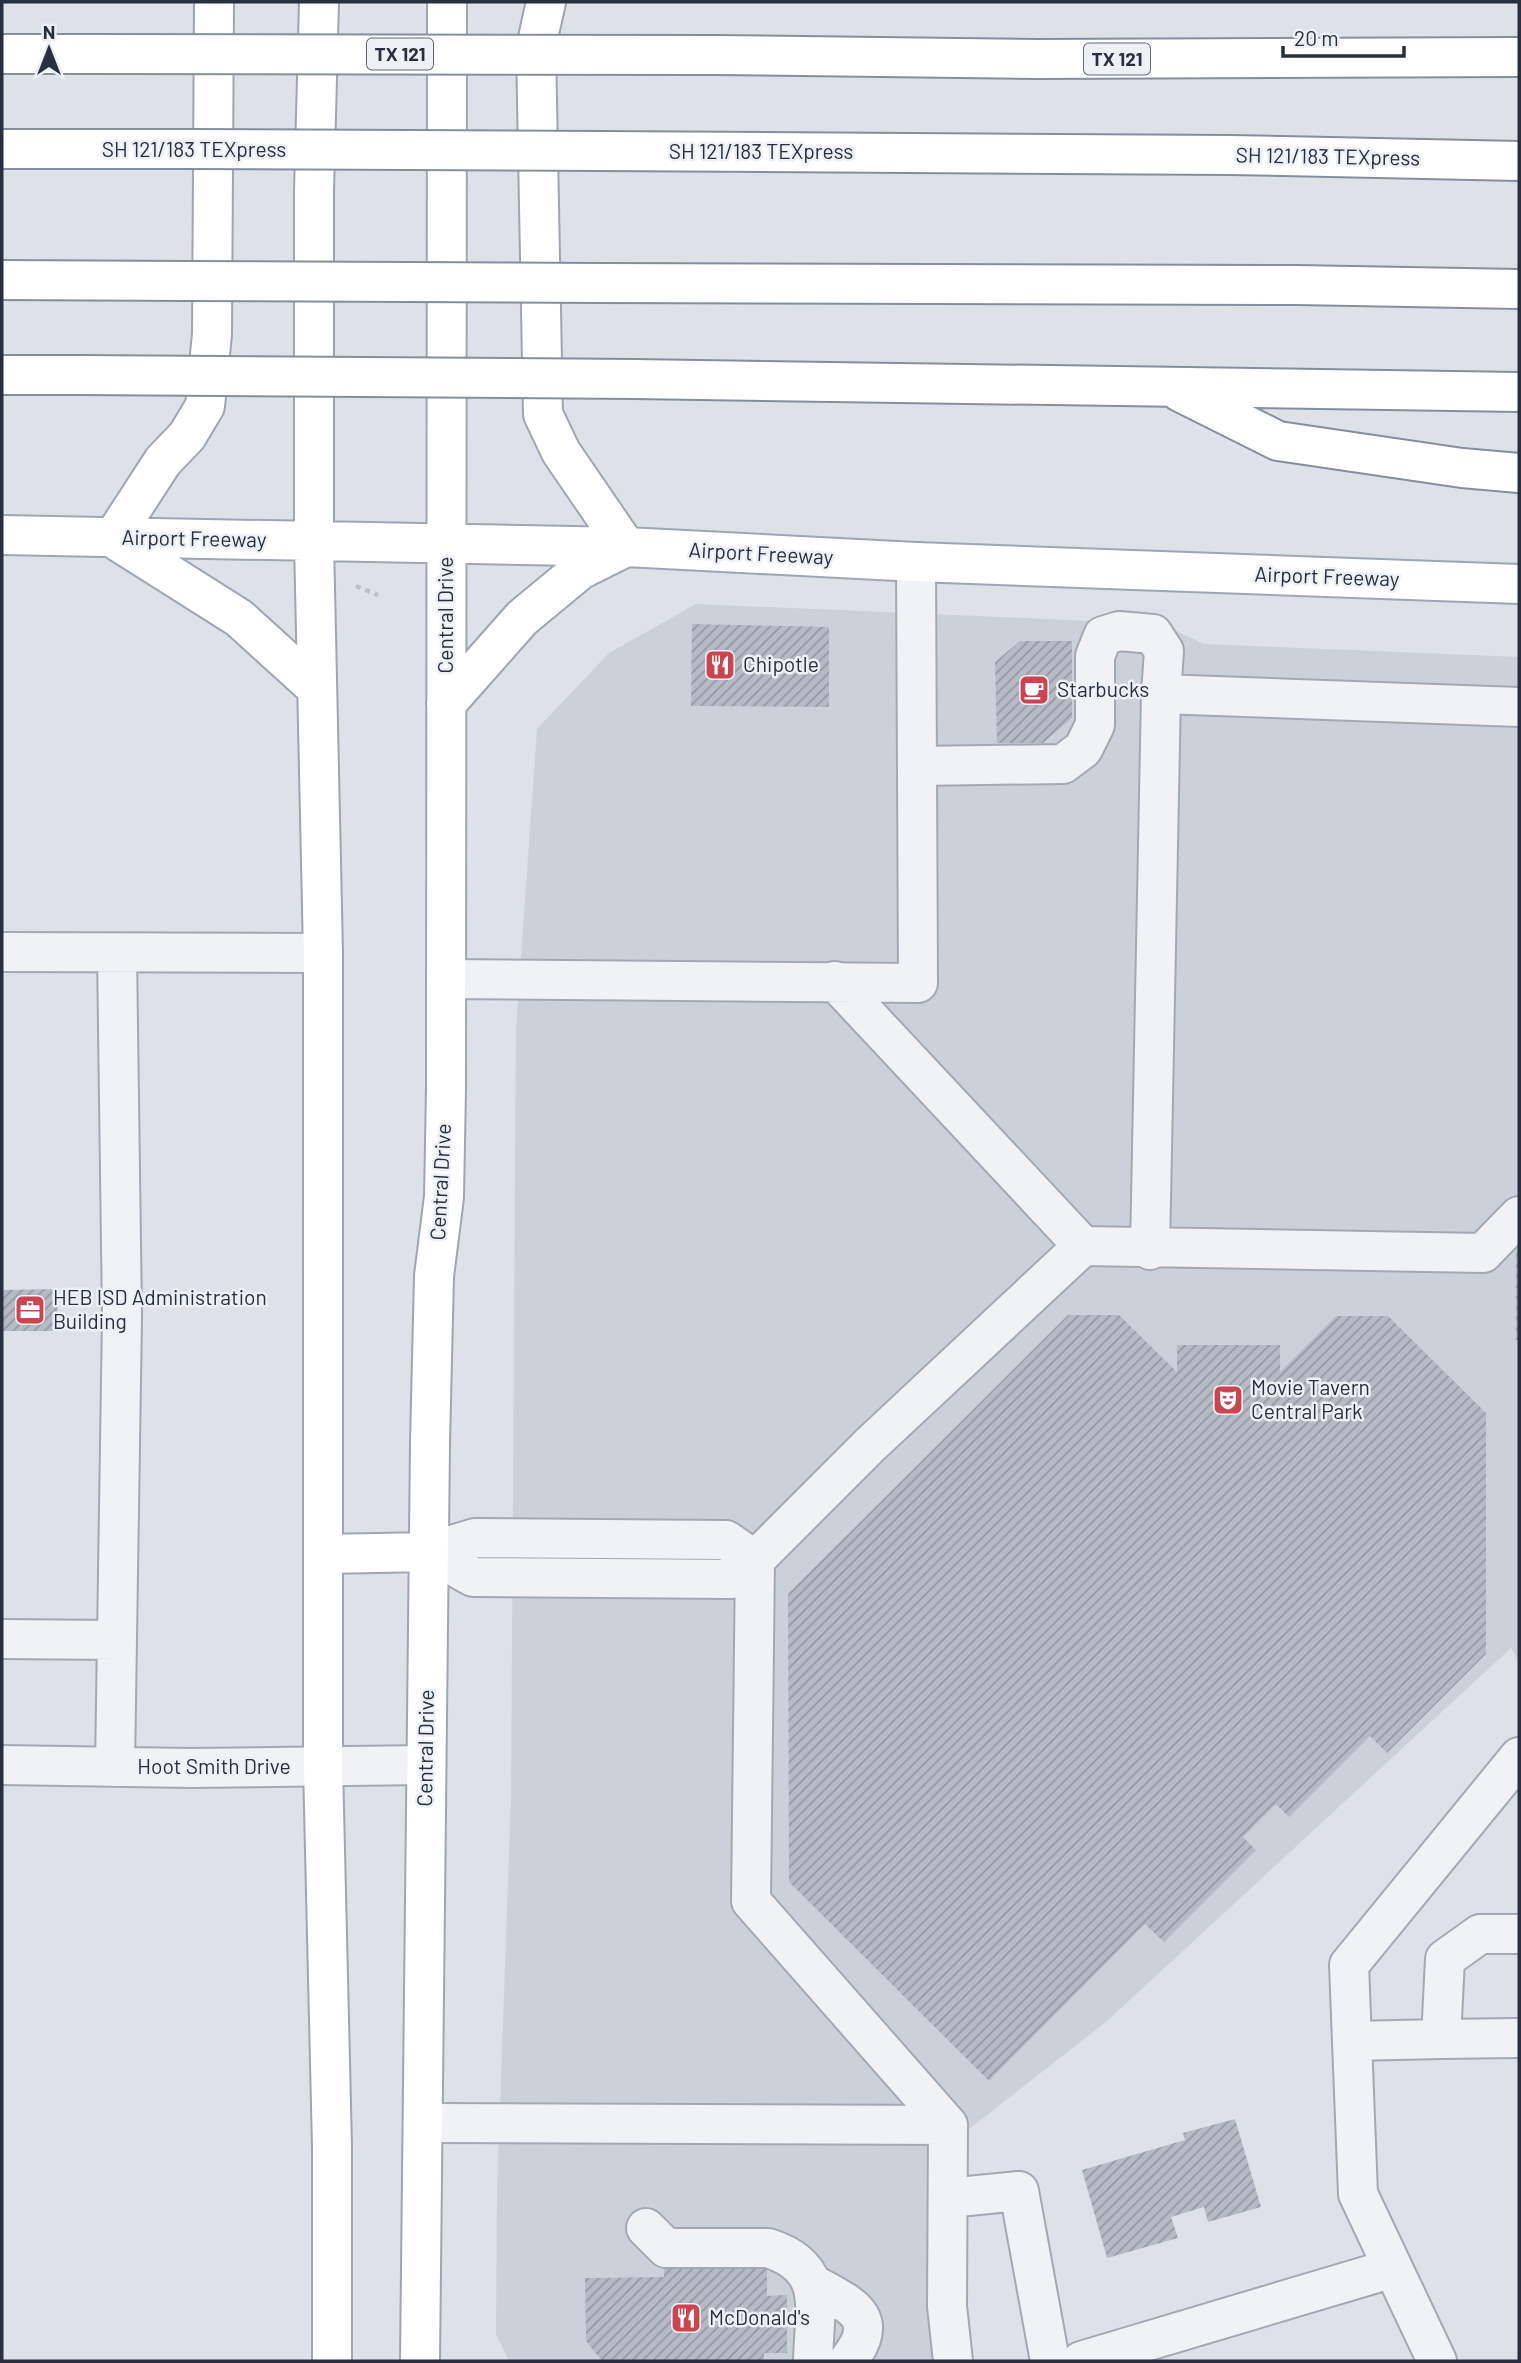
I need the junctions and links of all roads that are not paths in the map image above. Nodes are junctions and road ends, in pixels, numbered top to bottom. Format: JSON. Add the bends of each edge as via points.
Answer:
{"nodes":[{"id":1,"x":214,"y":2,"type":"edge"},
{"id":2,"x":319,"y":2,"type":"edge"},
{"id":3,"x":447,"y":2,"type":"edge"},
{"id":4,"x":546,"y":2,"type":"edge"},
{"id":5,"x":2,"y":54,"type":"edge"},
{"id":6,"x":1519,"y":57,"type":"edge"},
{"id":7,"x":2,"y":149,"type":"edge"},
{"id":8,"x":1519,"y":161,"type":"edge"},
{"id":9,"x":2,"y":280,"type":"edge"},
{"id":10,"x":1519,"y":289,"type":"edge"},
{"id":11,"x":2,"y":375,"type":"edge"},
{"id":12,"x":1172,"y":388,"type":"junction"},
{"id":13,"x":1519,"y":392,"type":"edge"},
{"id":14,"x":1519,"y":473,"type":"edge"},
{"id":15,"x":2,"y":535,"type":"edge"},
{"id":16,"x":113,"y":538,"type":"junction"},
{"id":17,"x":314,"y":542,"type":"junction"},
{"id":18,"x":446,"y":543,"type":"junction"},
{"id":19,"x":626,"y":547,"type":"junction"},
{"id":20,"x":916,"y":562,"type":"junction"},
{"id":21,"x":1519,"y":584,"type":"edge"},
{"id":22,"x":315,"y":687,"type":"junction"},
{"id":23,"x":1161,"y":694,"type":"junction"},
{"id":24,"x":446,"y":704,"type":"junction"},
{"id":25,"x":1519,"y":708,"type":"edge"},
{"id":26,"x":917,"y":765,"type":"junction"},
{"id":27,"x":2,"y":952,"type":"edge"},
{"id":28,"x":117,"y":953,"type":"junction"},
{"id":29,"x":323,"y":953,"type":"junction"},
{"id":30,"x":446,"y":979,"type":"junction"},
{"id":31,"x":835,"y":981,"type":"junction"},
{"id":32,"x":1519,"y":1216,"type":"edge"},
{"id":33,"x":1083,"y":1246,"type":"junction"},
{"id":34,"x":1150,"y":1250,"type":"junction"},
{"id":35,"x":429,"y":1552,"type":"junction"},
{"id":36,"x":324,"y":1554,"type":"junction"},
{"id":37,"x":755,"y":1560,"type":"junction"},
{"id":38,"x":2,"y":1639,"type":"edge"},
{"id":39,"x":117,"y":1640,"type":"junction"},
{"id":40,"x":1519,"y":1757,"type":"edge"},
{"id":41,"x":2,"y":1765,"type":"edge"},
{"id":42,"x":425,"y":1765,"type":"junction"},
{"id":43,"x":323,"y":1766,"type":"junction"},
{"id":44,"x":115,"y":1767,"type":"junction"},
{"id":45,"x":1519,"y":1934,"type":"edge"},
{"id":46,"x":1519,"y":2038,"type":"edge"},
{"id":47,"x":1441,"y":2039,"type":"junction"},
{"id":48,"x":1352,"y":2041,"type":"junction"},
{"id":49,"x":423,"y":2123,"type":"junction"},
{"id":50,"x":948,"y":2125,"type":"junction"},
{"id":51,"x":948,"y":2198,"type":"junction"},
{"id":52,"x":646,"y":2228,"type":"dead end"},
{"id":53,"x":1393,"y":2268,"type":"junction"},
{"id":54,"x":815,"y":2285,"type":"junction"},
{"id":55,"x":332,"y":2361,"type":"edge"},
{"id":56,"x":420,"y":2361,"type":"edge"},
{"id":57,"x":813,"y":2361,"type":"edge"},
{"id":58,"x":848,"y":2361,"type":"edge"},
{"id":59,"x":953,"y":2361,"type":"edge"},
{"id":60,"x":1049,"y":2361,"type":"edge"},
{"id":61,"x":1081,"y":2361,"type":"edge"},
{"id":62,"x":1437,"y":2361,"type":"edge"}],
"edges":[{"from":1,"to":16,"type":"main road","via":[[212,334],[205,406]]},
{"from":2,"to":17,"type":"main road"},
{"from":3,"to":18,"type":"main road","name":"Central Drive"},
{"from":4,"to":19,"type":"main road","via":[[536,47],[543,414],[561,452]]},
{"from":5,"to":6,"type":"main road","number":"TX 121","bridge":true},
{"from":7,"to":8,"type":"main road","name":"SH 121/183 TEXpress","bridge":true,"via":[[1216,155]]},
{"from":9,"to":10,"type":"main road","bridge":true},
{"from":11,"to":12,"type":"main road","bridge":true},
{"from":12,"to":13,"type":"main road"},
{"from":12,"to":14,"type":"main road","via":[[1278,441]]},
{"from":15,"to":16,"type":"main road","name":"Airport Freeway"},
{"from":16,"to":17,"type":"main road","name":"Airport Freeway"},
{"from":16,"to":22,"type":"main road","via":[[239,618]]},
{"from":17,"to":18,"type":"main road","name":"Airport Freeway"},
{"from":17,"to":22,"type":"main road"},
{"from":18,"to":19,"type":"main road","name":"Airport Freeway"},
{"from":18,"to":24,"type":"main road","name":"Central Drive"},
{"from":19,"to":20,"type":"main road","name":"Airport Freeway"},
{"from":19,"to":24,"type":"main road","via":[[580,570],[522,618]]},
{"from":20,"to":21,"type":"main road","name":"Airport Freeway"},
{"from":20,"to":26,"type":"street"},
{"from":22,"to":29,"type":"main road"},
{"from":23,"to":25,"type":"street"},
{"from":23,"to":26,"type":"street","via":[[1164,651],[1153,634],[1111,633],[1103,636],[1095,656],[1095,724],[1083,749],[1063,764]]},
{"from":23,"to":34,"type":"street"},
{"from":24,"to":30,"type":"main road","name":"Central Drive"},
{"from":26,"to":31,"type":"street","via":[[918,983]]},
{"from":27,"to":28,"type":"street"},
{"from":28,"to":29,"type":"street"},
{"from":28,"to":39,"type":"street","via":[[122,1316]]},
{"from":29,"to":36,"type":"main road"},
{"from":30,"to":31,"type":"street"},
{"from":30,"to":35,"type":"main road","name":"Central Drive","via":[[444,1197],[434,1276]]},
{"from":31,"to":33,"type":"street"},
{"from":32,"to":34,"type":"street","via":[[1483,1253]]},
{"from":33,"to":34,"type":"street"},
{"from":33,"to":37,"type":"street","via":[[871,1444]]},
{"from":35,"to":36,"type":"main road"},
{"from":35,"to":37,"type":"street","via":[[472,1577],[731,1579]]},
{"from":35,"to":42,"type":"main road","name":"Central Drive"},
{"from":36,"to":43,"type":"main road"},
{"from":37,"to":50,"type":"street","via":[[751,1901]]},
{"from":38,"to":39,"type":"street"},
{"from":39,"to":44,"type":"street"},
{"from":40,"to":48,"type":"street","via":[[1349,1965]]},
{"from":41,"to":44,"type":"street","name":"Hoot Smith Drive"},
{"from":42,"to":43,"type":"street","name":"Hoot Smith Drive"},
{"from":42,"to":49,"type":"main road","name":"Central Drive"},
{"from":43,"to":44,"type":"street","name":"Hoot Smith Drive"},
{"from":43,"to":55,"type":"main road"},
{"from":45,"to":47,"type":"street","via":[[1480,1934],[1445,1959]]},
{"from":46,"to":47,"type":"street"},
{"from":47,"to":48,"type":"street"},
{"from":48,"to":53,"type":"street","via":[[1358,2194]]},
{"from":49,"to":50,"type":"street"},
{"from":49,"to":56,"type":"main road","name":"Central Drive"},
{"from":50,"to":51,"type":"street"},
{"from":51,"to":59,"type":"street","via":[[947,2306]]},
{"from":51,"to":60,"type":"street","via":[[1019,2191]]},
{"from":52,"to":54,"type":"street","via":[[666,2248],[784,2253],[804,2266]]},
{"from":53,"to":61,"type":"street"},
{"from":53,"to":62,"type":"street"},
{"from":54,"to":57,"type":"street"},
{"from":54,"to":58,"type":"street","via":[[855,2307],[862,2320],[858,2349]]}]}
